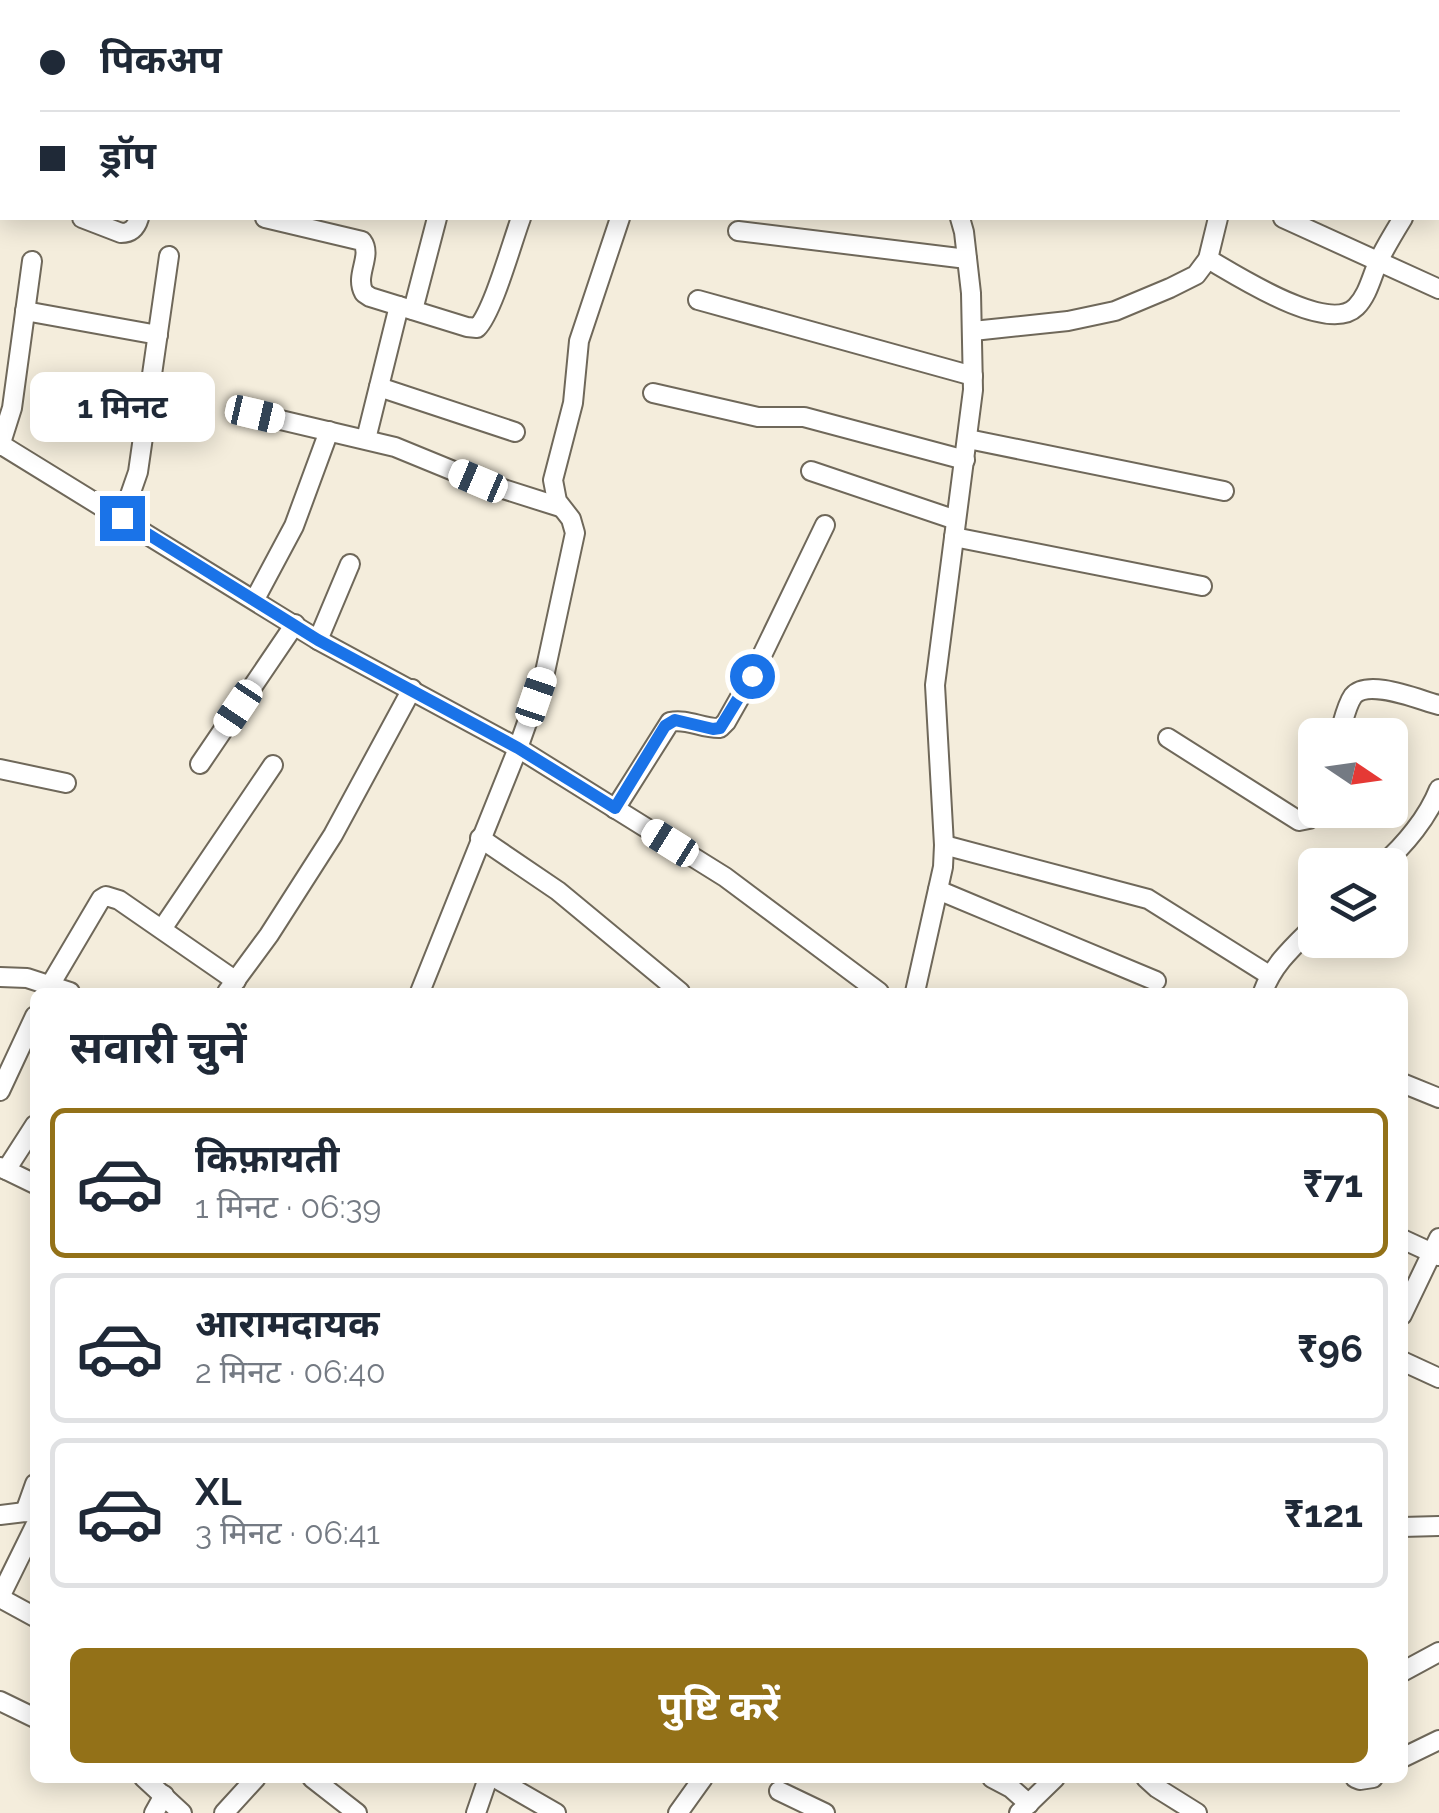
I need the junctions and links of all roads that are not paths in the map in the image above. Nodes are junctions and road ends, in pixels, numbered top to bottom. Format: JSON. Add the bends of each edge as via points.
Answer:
{"nodes":[{"id":1,"x":87,"y":220,"type":"edge"},
{"id":2,"x":138,"y":220,"type":"edge"},
{"id":3,"x":275,"y":220,"type":"edge"},
{"id":4,"x":436,"y":220,"type":"edge"},
{"id":5,"x":520,"y":220,"type":"edge"},
{"id":6,"x":619,"y":220,"type":"edge"},
{"id":7,"x":960,"y":220,"type":"edge"},
{"id":8,"x":1218,"y":220,"type":"edge"},
{"id":9,"x":1286,"y":220,"type":"edge"},
{"id":10,"x":1402,"y":220,"type":"edge"},
{"id":11,"x":738,"y":231,"type":"dead end"},
{"id":12,"x":170,"y":256,"type":"dead end"},
{"id":13,"x":967,"y":259,"type":"junction"},
{"id":14,"x":1208,"y":259,"type":"junction"},
{"id":15,"x":32,"y":261,"type":"dead end"},
{"id":16,"x":1378,"y":261,"type":"junction"},
{"id":17,"x":1439,"y":290,"type":"edge"},
{"id":18,"x":698,"y":300,"type":"dead end"},
{"id":19,"x":406,"y":308,"type":"junction"},
{"id":20,"x":25,"y":311,"type":"junction"},
{"id":21,"x":973,"y":331,"type":"junction"},
{"id":22,"x":158,"y":335,"type":"junction"},
{"id":23,"x":973,"y":376,"type":"junction"},
{"id":24,"x":379,"y":387,"type":"junction"},
{"id":25,"x":653,"y":393,"type":"dead end"},
{"id":26,"x":255,"y":414,"type":"dead end"},
{"id":27,"x":329,"y":430,"type":"junction"},
{"id":28,"x":515,"y":432,"type":"dead end"},
{"id":29,"x":366,"y":439,"type":"junction"},
{"id":30,"x":968,"y":439,"type":"junction"},
{"id":31,"x":0,"y":445,"type":"edge"},
{"id":32,"x":965,"y":460,"type":"junction"},
{"id":33,"x":811,"y":471,"type":"dead end"},
{"id":34,"x":1224,"y":491,"type":"dead end"},
{"id":35,"x":560,"y":507,"type":"junction"},
{"id":36,"x":122,"y":518,"type":"junction"},
{"id":37,"x":825,"y":525,"type":"dead end"},
{"id":38,"x":955,"y":528,"type":"junction"},
{"id":39,"x":350,"y":564,"type":"dead end"},
{"id":40,"x":1202,"y":586,"type":"dead end"},
{"id":41,"x":255,"y":599,"type":"junction"},
{"id":42,"x":296,"y":624,"type":"junction"},
{"id":43,"x":318,"y":640,"type":"junction"},
{"id":44,"x":412,"y":690,"type":"junction"},
{"id":45,"x":1439,"y":705,"type":"edge"},
{"id":46,"x":1346,"y":718,"type":"edge"},
{"id":47,"x":1168,"y":738,"type":"dead end"},
{"id":48,"x":518,"y":748,"type":"junction"},
{"id":49,"x":200,"y":764,"type":"dead end"},
{"id":50,"x":272,"y":765,"type":"dead end"},
{"id":51,"x":0,"y":770,"type":"edge"},
{"id":52,"x":66,"y":783,"type":"dead end"},
{"id":53,"x":1439,"y":789,"type":"edge"},
{"id":54,"x":615,"y":808,"type":"junction"},
{"id":55,"x":1298,"y":819,"type":"edge"},
{"id":56,"x":480,"y":838,"type":"junction"},
{"id":57,"x":944,"y":846,"type":"junction"},
{"id":58,"x":1397,"y":848,"type":"edge"},
{"id":59,"x":938,"y":890,"type":"junction"},
{"id":60,"x":162,"y":930,"type":"junction"},
{"id":61,"x":1298,"y":943,"type":"edge"},
{"id":62,"x":0,"y":977,"type":"edge"},
{"id":63,"x":1156,"y":982,"type":"dead end"},
{"id":64,"x":1266,"y":984,"type":"edge"},
{"id":65,"x":232,"y":987,"type":"edge"},
{"id":66,"x":48,"y":988,"type":"edge"},
{"id":67,"x":422,"y":988,"type":"edge"},
{"id":68,"x":675,"y":988,"type":"edge"},
{"id":69,"x":875,"y":988,"type":"edge"},
{"id":70,"x":916,"y":988,"type":"edge"},
{"id":71,"x":30,"y":1027,"type":"edge"},
{"id":72,"x":1408,"y":1085,"type":"edge"},
{"id":73,"x":0,"y":1092,"type":"edge"},
{"id":74,"x":1439,"y":1098,"type":"edge"},
{"id":75,"x":30,"y":1132,"type":"edge"},
{"id":76,"x":3,"y":1168,"type":"edge"},
{"id":77,"x":30,"y":1182,"type":"edge"},
{"id":78,"x":1408,"y":1241,"type":"edge"},
{"id":79,"x":1437,"y":1249,"type":"edge"},
{"id":80,"x":1408,"y":1303,"type":"edge"},
{"id":81,"x":1408,"y":1364,"type":"edge"},
{"id":82,"x":1439,"y":1378,"type":"edge"},
{"id":83,"x":0,"y":1515,"type":"edge"},
{"id":84,"x":30,"y":1517,"type":"edge"},
{"id":85,"x":30,"y":1522,"type":"edge"},
{"id":86,"x":1439,"y":1526,"type":"edge"},
{"id":87,"x":1408,"y":1527,"type":"edge"},
{"id":88,"x":0,"y":1598,"type":"edge"},
{"id":89,"x":30,"y":1613,"type":"edge"},
{"id":90,"x":1439,"y":1652,"type":"edge"},
{"id":91,"x":1408,"y":1669,"type":"edge"},
{"id":92,"x":0,"y":1701,"type":"edge"},
{"id":93,"x":30,"y":1716,"type":"edge"},
{"id":94,"x":1439,"y":1740,"type":"edge"},
{"id":95,"x":1408,"y":1755,"type":"edge"},
{"id":96,"x":150,"y":1783,"type":"edge"},
{"id":97,"x":251,"y":1783,"type":"edge"},
{"id":98,"x":319,"y":1783,"type":"edge"},
{"id":99,"x":489,"y":1783,"type":"edge"},
{"id":100,"x":500,"y":1783,"type":"edge"},
{"id":101,"x":694,"y":1783,"type":"edge"},
{"id":102,"x":1002,"y":1783,"type":"edge"},
{"id":103,"x":1050,"y":1783,"type":"edge"},
{"id":104,"x":1152,"y":1783,"type":"edge"},
{"id":105,"x":779,"y":1791,"type":"dead end"},
{"id":106,"x":164,"y":1796,"type":"junction"},
{"id":107,"x":1024,"y":1808,"type":"edge"},
{"id":108,"x":154,"y":1813,"type":"edge"},
{"id":109,"x":182,"y":1813,"type":"edge"},
{"id":110,"x":224,"y":1813,"type":"edge"},
{"id":111,"x":358,"y":1813,"type":"edge"},
{"id":112,"x":476,"y":1813,"type":"edge"},
{"id":113,"x":556,"y":1813,"type":"edge"},
{"id":114,"x":678,"y":1813,"type":"edge"},
{"id":115,"x":824,"y":1813,"type":"edge"},
{"id":116,"x":1198,"y":1813,"type":"edge"}],
"edges":[{"from":1,"to":2,"type":"street","via":[[128,234]]},
{"from":3,"to":19,"type":"street","via":[[362,240],[364,293]]},
{"from":4,"to":19,"type":"street"},
{"from":5,"to":19,"type":"street","via":[[477,328]]},
{"from":6,"to":35,"type":"street","via":[[579,340],[554,480]]},
{"from":7,"to":13,"type":"street"},
{"from":8,"to":14,"type":"street"},
{"from":9,"to":16,"type":"street"},
{"from":10,"to":16,"type":"street"},
{"from":11,"to":13,"type":"street"},
{"from":12,"to":22,"type":"street"},
{"from":13,"to":21,"type":"street"},
{"from":14,"to":16,"type":"street","via":[[1324,314],[1355,309]]},
{"from":14,"to":21,"type":"street","via":[[1196,275],[1115,310]]},
{"from":15,"to":20,"type":"street"},
{"from":16,"to":17,"type":"street"},
{"from":18,"to":23,"type":"street"},
{"from":19,"to":24,"type":"street"},
{"from":20,"to":22,"type":"street"},
{"from":20,"to":31,"type":"street","via":[[12,408]]},
{"from":21,"to":23,"type":"street"},
{"from":22,"to":36,"type":"street","via":[[138,472]]},
{"from":23,"to":30,"type":"street"},
{"from":24,"to":28,"type":"street"},
{"from":24,"to":29,"type":"street"},
{"from":25,"to":32,"type":"street","via":[[758,417],[804,417]]},
{"from":26,"to":27,"type":"street"},
{"from":27,"to":29,"type":"street"},
{"from":27,"to":41,"type":"street","via":[[294,526]]},
{"from":29,"to":35,"type":"street"},
{"from":30,"to":32,"type":"street"},
{"from":30,"to":34,"type":"street"},
{"from":31,"to":36,"type":"street"},
{"from":32,"to":38,"type":"street"},
{"from":33,"to":38,"type":"street"},
{"from":35,"to":48,"type":"street","via":[[572,518],[573,548],[545,672]]},
{"from":36,"to":41,"type":"street"},
{"from":37,"to":54,"type":"street","via":[[726,722],[713,729],[670,722]]},
{"from":38,"to":40,"type":"street"},
{"from":38,"to":57,"type":"street","via":[[934,685]]},
{"from":39,"to":43,"type":"street"},
{"from":41,"to":42,"type":"street"},
{"from":42,"to":43,"type":"street"},
{"from":42,"to":49,"type":"street"},
{"from":43,"to":44,"type":"street"},
{"from":44,"to":48,"type":"street"},
{"from":44,"to":65,"type":"street","via":[[333,835]]},
{"from":45,"to":46,"type":"street","via":[[1364,689]]},
{"from":47,"to":55,"type":"street"},
{"from":48,"to":54,"type":"street"},
{"from":48,"to":56,"type":"street"},
{"from":50,"to":60,"type":"street"},
{"from":51,"to":52,"type":"street"},
{"from":53,"to":58,"type":"street"},
{"from":54,"to":69,"type":"street","via":[[725,877]]},
{"from":56,"to":67,"type":"street"},
{"from":56,"to":68,"type":"street","via":[[558,891]]},
{"from":57,"to":59,"type":"street"},
{"from":57,"to":64,"type":"street","via":[[1148,899]]},
{"from":59,"to":63,"type":"street"},
{"from":59,"to":70,"type":"street"},
{"from":60,"to":65,"type":"street"},
{"from":60,"to":66,"type":"street","via":[[106,896]]},
{"from":61,"to":64,"type":"street"},
{"from":62,"to":66,"type":"street"},
{"from":71,"to":73,"type":"street"},
{"from":72,"to":74,"type":"street"},
{"from":75,"to":76,"type":"street"},
{"from":76,"to":77,"type":"street"},
{"from":78,"to":79,"type":"street"},
{"from":79,"to":80,"type":"street"},
{"from":81,"to":82,"type":"street"},
{"from":83,"to":84,"type":"street"},
{"from":85,"to":88,"type":"street"},
{"from":86,"to":87,"type":"street"},
{"from":88,"to":89,"type":"street"},
{"from":90,"to":91,"type":"street"},
{"from":92,"to":93,"type":"street"},
{"from":94,"to":95,"type":"street"},
{"from":96,"to":106,"type":"street"},
{"from":97,"to":110,"type":"street"},
{"from":98,"to":111,"type":"street"},
{"from":99,"to":112,"type":"street"},
{"from":100,"to":113,"type":"street"},
{"from":101,"to":114,"type":"street"},
{"from":102,"to":107,"type":"street"},
{"from":103,"to":107,"type":"street"},
{"from":104,"to":116,"type":"street"},
{"from":105,"to":115,"type":"street"},
{"from":106,"to":108,"type":"street"},
{"from":106,"to":109,"type":"street"}]}
